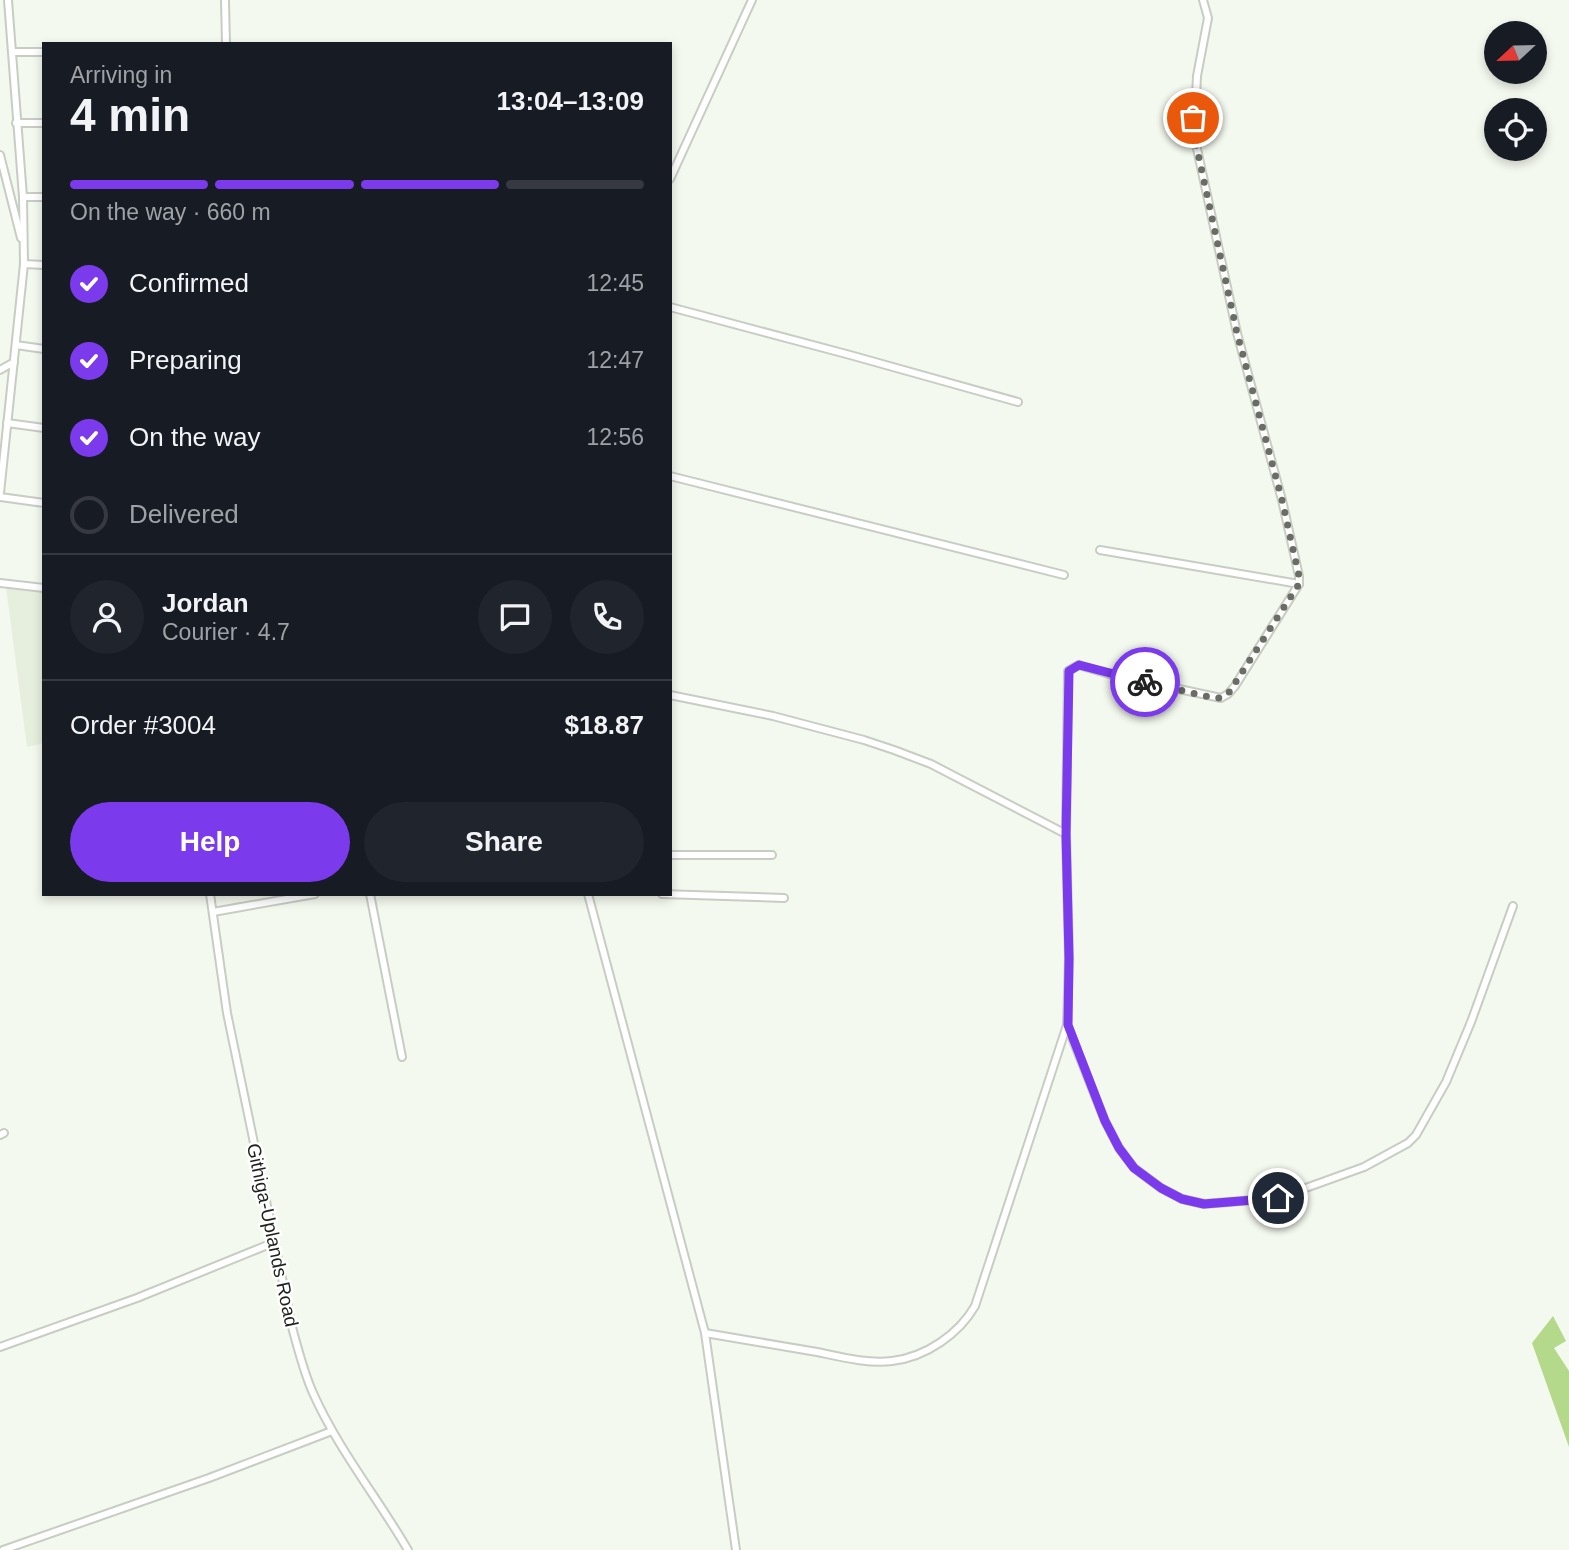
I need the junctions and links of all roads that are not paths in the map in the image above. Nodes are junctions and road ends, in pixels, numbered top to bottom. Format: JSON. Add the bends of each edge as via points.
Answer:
{"nodes":[{"id":1,"x":8,"y":0,"type":"edge"},
{"id":2,"x":225,"y":0,"type":"edge"},
{"id":3,"x":751,"y":0,"type":"edge"},
{"id":4,"x":1203,"y":0,"type":"edge"},
{"id":5,"x":226,"y":42,"type":"edge"},
{"id":6,"x":12,"y":52,"type":"junction"},
{"id":7,"x":42,"y":52,"type":"edge"},
{"id":8,"x":16,"y":123,"type":"junction"},
{"id":9,"x":42,"y":123,"type":"edge"},
{"id":10,"x":0,"y":155,"type":"edge"},
{"id":11,"x":672,"y":175,"type":"edge"},
{"id":12,"x":23,"y":197,"type":"junction"},
{"id":13,"x":42,"y":197,"type":"edge"},
{"id":14,"x":24,"y":247,"type":"junction"},
{"id":15,"x":24,"y":264,"type":"junction"},
{"id":16,"x":42,"y":265,"type":"edge"},
{"id":17,"x":672,"y":308,"type":"edge"},
{"id":18,"x":16,"y":345,"type":"junction"},
{"id":19,"x":42,"y":349,"type":"edge"},
{"id":20,"x":14,"y":362,"type":"junction"},
{"id":21,"x":0,"y":370,"type":"edge"},
{"id":22,"x":1018,"y":402,"type":"dead end"},
{"id":23,"x":7,"y":424,"type":"junction"},
{"id":24,"x":42,"y":428,"type":"edge"},
{"id":25,"x":672,"y":477,"type":"edge"},
{"id":26,"x":0,"y":495,"type":"edge"},
{"id":27,"x":42,"y":503,"type":"edge"},
{"id":28,"x":1100,"y":550,"type":"dead end"},
{"id":29,"x":1064,"y":575,"type":"dead end"},
{"id":30,"x":0,"y":583,"type":"edge"},
{"id":31,"x":1299,"y":584,"type":"junction"},
{"id":32,"x":42,"y":588,"type":"edge"},
{"id":33,"x":672,"y":695,"type":"edge"},
{"id":34,"x":1066,"y":834,"type":"junction"},
{"id":35,"x":672,"y":855,"type":"edge"},
{"id":36,"x":772,"y":855,"type":"dead end"},
{"id":37,"x":672,"y":894,"type":"edge"},
{"id":38,"x":210,"y":896,"type":"edge"},
{"id":39,"x":304,"y":896,"type":"edge"},
{"id":40,"x":370,"y":896,"type":"edge"},
{"id":41,"x":589,"y":896,"type":"edge"},
{"id":42,"x":785,"y":898,"type":"dead end"},
{"id":43,"x":1513,"y":906,"type":"dead end"},
{"id":44,"x":213,"y":912,"type":"junction"},
{"id":45,"x":1068,"y":1025,"type":"junction"},
{"id":46,"x":402,"y":1057,"type":"dead end"},
{"id":47,"x":275,"y":1242,"type":"junction"},
{"id":48,"x":705,"y":1333,"type":"junction"},
{"id":49,"x":0,"y":1347,"type":"edge"},
{"id":50,"x":332,"y":1430,"type":"junction"},
{"id":51,"x":3,"y":1550,"type":"edge"},
{"id":52,"x":408,"y":1550,"type":"edge"},
{"id":53,"x":736,"y":1550,"type":"edge"}],
"edges":[{"from":1,"to":6,"type":"street"},
{"from":2,"to":5,"type":"street"},
{"from":3,"to":11,"type":"street"},
{"from":4,"to":31,"type":"street","via":[[1208,18],[1197,76],[1194,135]]},
{"from":6,"to":7,"type":"street"},
{"from":6,"to":8,"type":"street"},
{"from":8,"to":9,"type":"street"},
{"from":8,"to":12,"type":"street"},
{"from":10,"to":14,"type":"street"},
{"from":12,"to":13,"type":"street"},
{"from":12,"to":14,"type":"street"},
{"from":14,"to":15,"type":"street"},
{"from":15,"to":16,"type":"street"},
{"from":15,"to":18,"type":"street"},
{"from":17,"to":22,"type":"street"},
{"from":18,"to":19,"type":"street"},
{"from":18,"to":20,"type":"street"},
{"from":20,"to":21,"type":"street"},
{"from":20,"to":23,"type":"street"},
{"from":23,"to":24,"type":"street"},
{"from":23,"to":26,"type":"street"},
{"from":25,"to":29,"type":"street"},
{"from":26,"to":27,"type":"street"},
{"from":28,"to":31,"type":"street"},
{"from":30,"to":32,"type":"street"},
{"from":31,"to":34,"type":"street","via":[[1235,686],[1221,698],[1079,665],[1069,671]]},
{"from":33,"to":34,"type":"street","via":[[759,713],[894,750],[931,764]]},
{"from":34,"to":45,"type":"street"},
{"from":35,"to":36,"type":"street"},
{"from":37,"to":42,"type":"street"},
{"from":38,"to":44,"type":"street","name":"Githiga-Uplands Road"},
{"from":39,"to":44,"type":"street"},
{"from":40,"to":46,"type":"street"},
{"from":41,"to":48,"type":"street"},
{"from":43,"to":45,"type":"street","via":[[1446,1083],[1416,1135],[1364,1167],[1278,1198],[1204,1204],[1182,1199],[1134,1168],[1105,1121]]},
{"from":44,"to":47,"type":"street","name":"Githiga-Uplands Road","via":[[227,1013]]},
{"from":45,"to":48,"type":"street","via":[[975,1306],[955,1333],[893,1361],[855,1359]]},
{"from":47,"to":49,"type":"street"},
{"from":47,"to":50,"type":"street","name":"Githiga-Uplands Road","via":[[302,1362]]},
{"from":48,"to":53,"type":"street"},
{"from":50,"to":51,"type":"street"},
{"from":50,"to":52,"type":"street","name":"Githiga-Uplands Road"}]}
